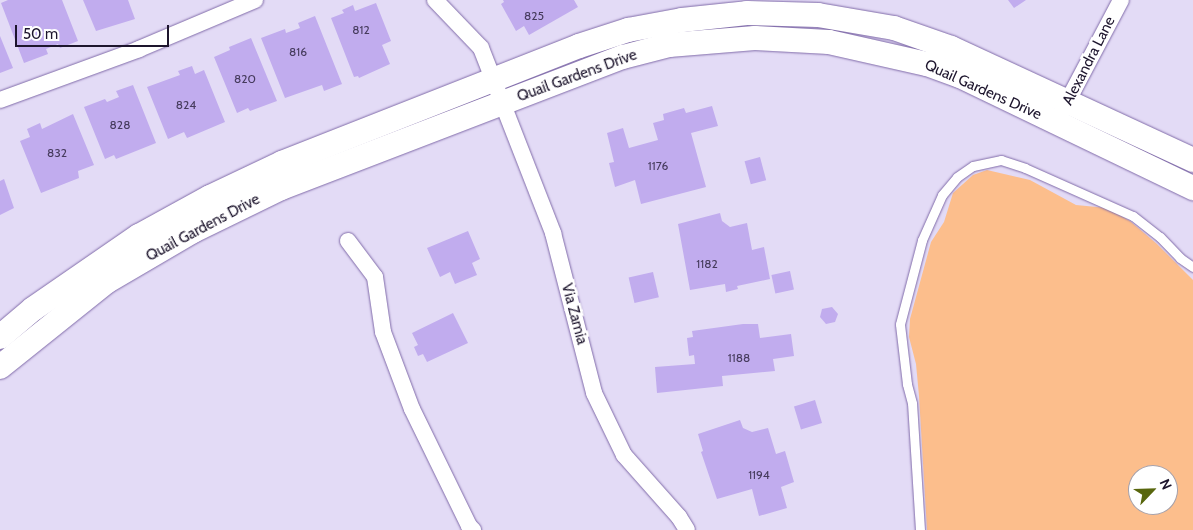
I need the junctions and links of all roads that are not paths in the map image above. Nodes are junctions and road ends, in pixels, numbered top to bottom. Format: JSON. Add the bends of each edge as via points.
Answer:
{"nodes":[{"id":1,"x":255,"y":0,"type":"edge"},
{"id":2,"x":435,"y":0,"type":"edge"},
{"id":3,"x":1119,"y":1,"type":"edge"},
{"id":4,"x":492,"y":81,"type":"junction"},
{"id":5,"x":0,"y":100,"type":"edge"},
{"id":6,"x":1068,"y":101,"type":"junction"},
{"id":7,"x":502,"y":103,"type":"junction"},
{"id":8,"x":1057,"y":123,"type":"junction"},
{"id":9,"x":1193,"y":160,"type":"edge"},
{"id":10,"x":1193,"y":188,"type":"edge"},
{"id":11,"x":348,"y":241,"type":"dead end"},
{"id":12,"x":1193,"y":267,"type":"edge"},
{"id":13,"x":0,"y":336,"type":"edge"},
{"id":14,"x":0,"y":367,"type":"edge"},
{"id":15,"x":473,"y":530,"type":"edge"},
{"id":16,"x":687,"y":530,"type":"edge"},
{"id":17,"x":920,"y":530,"type":"edge"}],
"edges":[{"from":1,"to":5,"type":"street"},
{"from":2,"to":4,"type":"street","name":"Via Zamia","via":[[481,48]]},
{"from":3,"to":6,"type":"street","name":"Alexandra Lane"},
{"from":4,"to":6,"type":"main road","name":"Quail Gardens Drive","via":[[628,30],[747,13],[818,15],[894,28],[951,48]]},
{"from":4,"to":7,"type":"street","name":"Via Zamia"},
{"from":4,"to":13,"type":"main road","name":"Quail Gardens Drive","via":[[282,163],[210,197],[139,236],[33,309]]},
{"from":6,"to":8,"type":"street","name":"Alexandra Lane"},
{"from":6,"to":9,"type":"main road","name":"Quail Gardens Drive"},
{"from":7,"to":8,"type":"main road","name":"Quail Gardens Drive","via":[[623,57],[669,45],[755,38],[829,42],[927,64],[960,76]]},
{"from":7,"to":14,"type":"main road","name":"Quail Gardens Drive","via":[[281,188],[193,231],[106,282]]},
{"from":7,"to":16,"type":"street","name":"Via Zamia","via":[[553,233],[594,393],[624,455]]},
{"from":8,"to":10,"type":"main road","name":"Quail Gardens Drive"},
{"from":11,"to":15,"type":"street","via":[[375,277],[383,332],[412,409]]},
{"from":12,"to":17,"type":"lane","via":[[1133,216],[1025,168],[1001,160],[973,166],[957,176],[942,195],[922,240],[900,324],[912,402]]}]}
